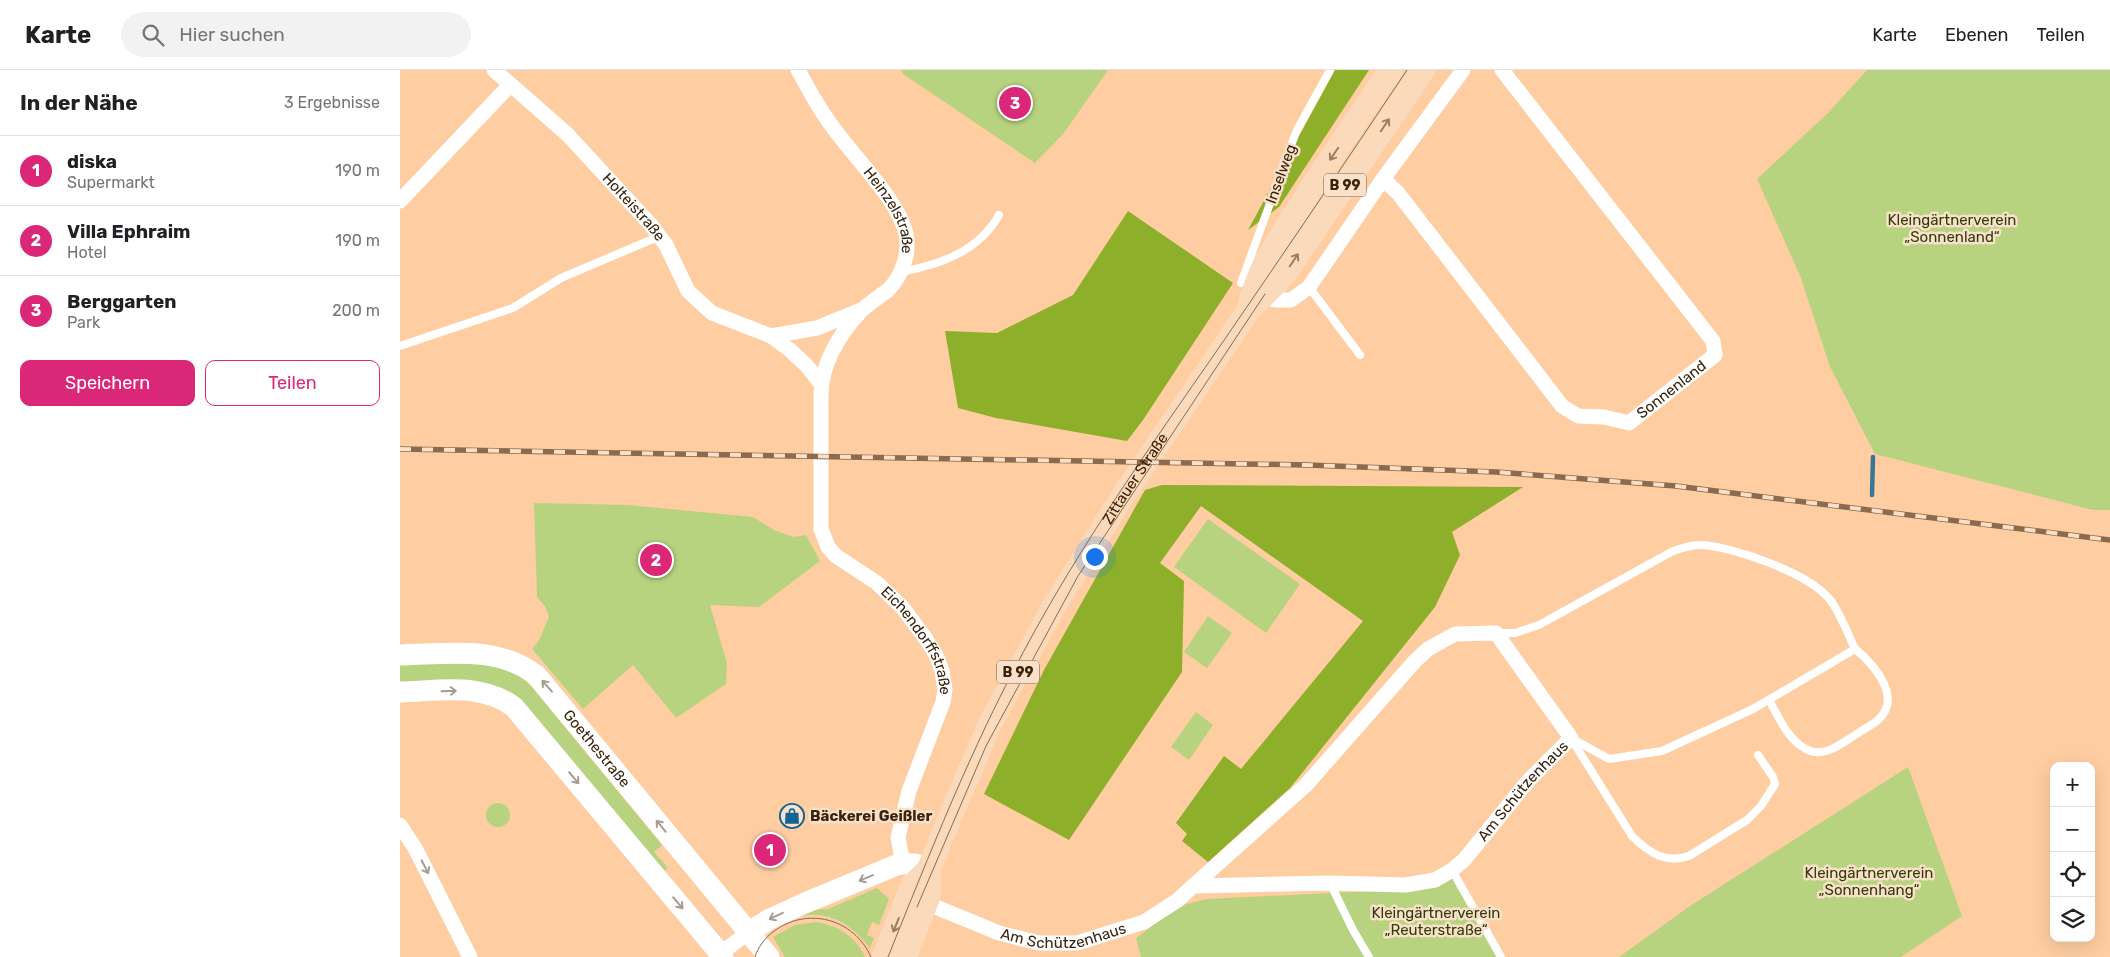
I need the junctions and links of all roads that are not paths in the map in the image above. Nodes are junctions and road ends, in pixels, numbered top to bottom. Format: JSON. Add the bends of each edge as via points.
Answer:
{"nodes":[{"id":1,"x":494,"y":70,"type":"edge"},
{"id":2,"x":798,"y":70,"type":"edge"},
{"id":3,"x":1330,"y":70,"type":"edge"},
{"id":4,"x":1391,"y":70,"type":"edge"},
{"id":5,"x":1423,"y":70,"type":"edge"},
{"id":6,"x":1463,"y":70,"type":"edge"},
{"id":7,"x":1502,"y":70,"type":"edge"},
{"id":8,"x":510,"y":85,"type":"junction"},
{"id":9,"x":1383,"y":179,"type":"junction"},
{"id":10,"x":400,"y":202,"type":"edge"},
{"id":11,"x":999,"y":215,"type":"dead end"},
{"id":12,"x":660,"y":236,"type":"junction"},
{"id":13,"x":901,"y":272,"type":"junction"},
{"id":14,"x":1309,"y":288,"type":"junction"},
{"id":15,"x":1251,"y":296,"type":"junction"},
{"id":16,"x":861,"y":310,"type":"junction"},
{"id":17,"x":771,"y":336,"type":"junction"},
{"id":18,"x":400,"y":346,"type":"edge"},
{"id":19,"x":1360,"y":355,"type":"dead end"},
{"id":20,"x":821,"y":384,"type":"junction"},
{"id":21,"x":821,"y":405,"type":"joint"},
{"id":22,"x":1496,"y":633,"type":"junction"},
{"id":23,"x":1855,"y":650,"type":"junction"},
{"id":24,"x":400,"y":655,"type":"edge"},
{"id":25,"x":400,"y":692,"type":"edge"},
{"id":26,"x":1769,"y":700,"type":"junction"},
{"id":27,"x":1571,"y":738,"type":"junction"},
{"id":28,"x":1758,"y":755,"type":"dead end"},
{"id":29,"x":400,"y":825,"type":"edge"},
{"id":30,"x":903,"y":864,"type":"junction"},
{"id":31,"x":928,"y":869,"type":"junction"},
{"id":32,"x":1452,"y":870,"type":"junction"},
{"id":33,"x":1330,"y":883,"type":"junction"},
{"id":34,"x":1193,"y":886,"type":"junction"},
{"id":35,"x":926,"y":903,"type":"junction"},
{"id":36,"x":749,"y":932,"type":"junction"},
{"id":37,"x":720,"y":956,"type":"edge"},
{"id":38,"x":470,"y":957,"type":"edge"},
{"id":39,"x":769,"y":957,"type":"edge"},
{"id":40,"x":884,"y":957,"type":"edge"},
{"id":41,"x":905,"y":957,"type":"edge"},
{"id":42,"x":1369,"y":957,"type":"edge"},
{"id":43,"x":1501,"y":957,"type":"edge"}],
"edges":[{"from":1,"to":8,"type":"street","name":"Holteistraße"},
{"from":2,"to":13,"type":"street","name":"Heinzelstraße","via":[[837,134],[893,206],[906,233],[907,247]]},
{"from":3,"to":15,"type":"lane","name":"Inselweg","via":[[1296,132]]},
{"from":4,"to":15,"type":"main road","name":"Zittauer Straße","number":"B 99","one_way":true,"via":[[1266,260]]},
{"from":15,"to":5,"type":"main road","name":"Zittauer Straße","number":"B 99","one_way":true,"via":[[1284,275]]},
{"from":6,"to":9,"type":"street"},
{"from":7,"to":9,"type":"street","name":"Sonnenland","via":[[1713,341],[1715,355],[1630,424],[1604,417],[1578,416],[1562,406],[1398,193]]},
{"from":8,"to":10,"type":"street"},
{"from":8,"to":12,"type":"street","name":"Holteistraße","via":[[568,134]]},
{"from":9,"to":14,"type":"street"},
{"from":11,"to":13,"type":"lane","via":[[993,226],[968,249],[944,262]]},
{"from":12,"to":17,"type":"street","name":"Holteistraße","via":[[688,291],[712,313]]},
{"from":12,"to":18,"type":"lane","via":[[561,278],[512,308]]},
{"from":13,"to":16,"type":"street","name":"Heinzelstraße","via":[[888,290]]},
{"from":14,"to":15,"type":"street","via":[[1291,300]]},
{"from":14,"to":19,"type":"lane"},
{"from":15,"to":31,"type":"main road","name":"Zittauer Straße","number":"B 99","via":[[1053,608],[990,724]]},
{"from":16,"to":17,"type":"street","via":[[817,328]]},
{"from":16,"to":20,"type":"street","name":"Heinzelstraße","via":[[839,338]]},
{"from":17,"to":20,"type":"street","name":"Holteistraße","via":[[807,366]]},
{"from":20,"to":21,"type":"street","name":"Heinzelstraße"},
{"from":21,"to":30,"type":"street","name":"Eichendorffstraße","via":[[821,529],[828,547],[836,556],[877,582],[903,608],[928,642],[942,671],[943,702],[910,791],[898,837]]},
{"from":22,"to":23,"type":"lane","via":[[1515,633],[1539,625],[1673,552],[1700,544],[1731,549],[1814,585],[1831,600]]},
{"from":22,"to":27,"type":"street","name":"Am Schützenhaus"},
{"from":22,"to":34,"type":"street","name":"Am Schützenhaus","via":[[1455,634],[1428,649],[1306,785]]},
{"from":23,"to":26,"type":"lane"},
{"from":23,"to":26,"type":"lane","via":[[1883,680],[1888,695],[1886,707],[1878,720],[1837,747],[1818,752],[1806,749],[1793,739]]},
{"from":36,"to":24,"type":"street","name":"Goethestraße","one_way":true,"via":[[544,682],[525,666],[481,653]]},
{"from":25,"to":37,"type":"street","one_way":true,"via":[[481,691],[514,707]]},
{"from":26,"to":27,"type":"lane","via":[[1662,751],[1638,756],[1609,759]]},
{"from":27,"to":28,"type":"lane","via":[[1632,836],[1642,846],[1667,859],[1689,856],[1753,815],[1775,784]]},
{"from":27,"to":32,"type":"street","name":"Am Schützenhaus","via":[[1528,781],[1464,860]]},
{"from":29,"to":38,"type":"street","one_way":true},
{"from":30,"to":31,"type":"street"},
{"from":30,"to":36,"type":"street","one_way":true,"via":[[805,903]]},
{"from":31,"to":35,"type":"main road","name":"Zittauer Straße","number":"B 99","via":[[929,895]]},
{"from":31,"to":40,"type":"main road","name":"Zittauer Straße","number":"B 99","one_way":true,"via":[[912,886]]},
{"from":32,"to":33,"type":"street","name":"Am Schützenhaus","via":[[1425,883]]},
{"from":32,"to":43,"type":"lane"},
{"from":33,"to":34,"type":"street","name":"Am Schützenhaus"},
{"from":33,"to":42,"type":"lane"},
{"from":34,"to":35,"type":"street","name":"Am Schützenhaus","via":[[1144,922],[1078,943],[1039,943],[1000,933]]},
{"from":35,"to":41,"type":"main road","name":"Zittauer Straße","number":"B 99"},
{"from":36,"to":37,"type":"street"},
{"from":36,"to":39,"type":"street","name":"Goethestraße"}]}
